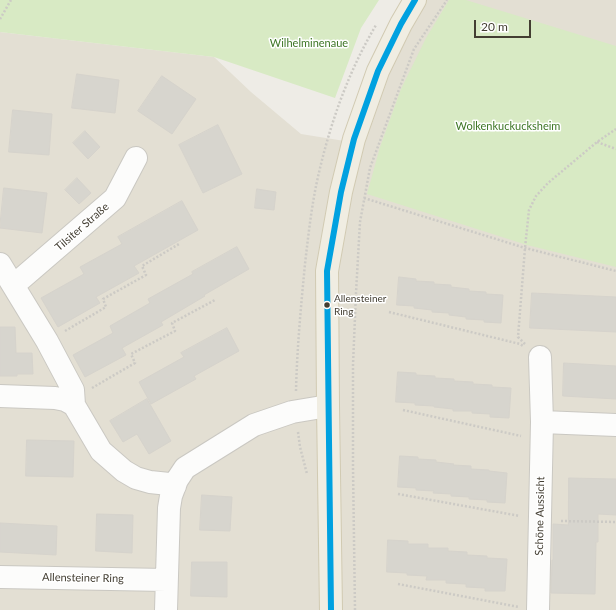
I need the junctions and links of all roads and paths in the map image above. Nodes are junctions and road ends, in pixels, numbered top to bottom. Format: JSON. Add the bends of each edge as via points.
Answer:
{"nodes":[{"id":1,"x":11,"y":0,"type":"edge"},
{"id":2,"x":415,"y":0,"type":"edge"},
{"id":3,"x":447,"y":0,"type":"edge"},
{"id":4,"x":0,"y":19,"type":"edge"},
{"id":5,"x":616,"y":129,"type":"edge"},
{"id":6,"x":597,"y":142,"type":"junction"},
{"id":7,"x":616,"y":148,"type":"edge"},
{"id":8,"x":136,"y":158,"type":"dead end"},
{"id":9,"x":364,"y":198,"type":"junction"},
{"id":10,"x":179,"y":244,"type":"dead end"},
{"id":11,"x":525,"y":248,"type":"junction"},
{"id":12,"x":0,"y":264,"type":"edge"},
{"id":13,"x":616,"y":270,"type":"edge"},
{"id":14,"x":14,"y":285,"type":"junction"},
{"id":15,"x":215,"y":300,"type":"dead end"},
{"id":16,"x":389,"y":312,"type":"dead end"},
{"id":17,"x":47,"y":341,"type":"junction"},
{"id":18,"x":540,"y":357,"type":"junction"},
{"id":19,"x":0,"y":396,"type":"edge"},
{"id":20,"x":74,"y":402,"type":"junction"},
{"id":21,"x":328,"y":406,"type":"junction"},
{"id":22,"x":403,"y":410,"type":"dead end"},
{"id":23,"x":616,"y":425,"type":"edge"},
{"id":24,"x":542,"y":431,"type":"junction"},
{"id":25,"x":300,"y":447,"type":"dead end"},
{"id":26,"x":307,"y":480,"type":"dead end"},
{"id":27,"x":175,"y":486,"type":"junction"},
{"id":28,"x":398,"y":494,"type":"dead end"},
{"id":29,"x":540,"y":520,"type":"junction"},
{"id":30,"x":616,"y":522,"type":"edge"},
{"id":31,"x":0,"y":577,"type":"edge"},
{"id":32,"x":166,"y":580,"type":"junction"},
{"id":33,"x":398,"y":584,"type":"dead end"},
{"id":34,"x":530,"y":609,"type":"edge"},
{"id":35,"x":166,"y":610,"type":"edge"},
{"id":36,"x":331,"y":610,"type":"edge"},
{"id":37,"x":355,"y":610,"type":"edge"}],
"edges":[{"from":1,"to":4,"type":"path"},
{"from":2,"to":21,"type":"main road","via":[[378,70],[354,140],[341,192],[327,271]]},
{"from":3,"to":9,"type":"path","via":[[414,49],[370,168]]},
{"from":5,"to":6,"type":"path"},
{"from":6,"to":7,"type":"path"},
{"from":6,"to":11,"type":"path","via":[[536,196],[529,210]]},
{"from":8,"to":14,"type":"street","name":"Tilsiter Straße","via":[[115,198]]},
{"from":9,"to":11,"type":"path"},
{"from":9,"to":37,"type":"path","via":[[360,222],[353,365]]},
{"from":10,"to":17,"type":"path","via":[[142,266],[146,275],[103,300],[106,307]]},
{"from":11,"to":13,"type":"path"},
{"from":11,"to":18,"type":"path","via":[[518,337]]},
{"from":12,"to":14,"type":"street"},
{"from":14,"to":17,"type":"street"},
{"from":15,"to":20,"type":"path","via":[[172,323],[175,331],[131,354],[135,363]]},
{"from":16,"to":18,"type":"path","via":[[520,344]]},
{"from":17,"to":20,"type":"street","via":[[73,390]]},
{"from":18,"to":24,"type":"street","name":"Schöne Aussicht"},
{"from":19,"to":20,"type":"street","via":[[55,398]]},
{"from":20,"to":27,"type":"street","via":[[101,451],[124,471],[136,478]]},
{"from":21,"to":27,"type":"street","via":[[292,412],[254,425],[185,468]]},
{"from":21,"to":36,"type":"main road"},
{"from":22,"to":24,"type":"path"},
{"from":23,"to":24,"type":"street"},
{"from":24,"to":29,"type":"street","name":"Schöne Aussicht"},
{"from":25,"to":26,"type":"path"},
{"from":27,"to":32,"type":"street","via":[[169,508]]},
{"from":28,"to":29,"type":"path"},
{"from":29,"to":30,"type":"path"},
{"from":29,"to":34,"type":"street","name":"Schöne Aussicht"},
{"from":31,"to":32,"type":"street","name":"Allensteiner Ring"},
{"from":32,"to":35,"type":"street"},
{"from":33,"to":34,"type":"path"}]}
